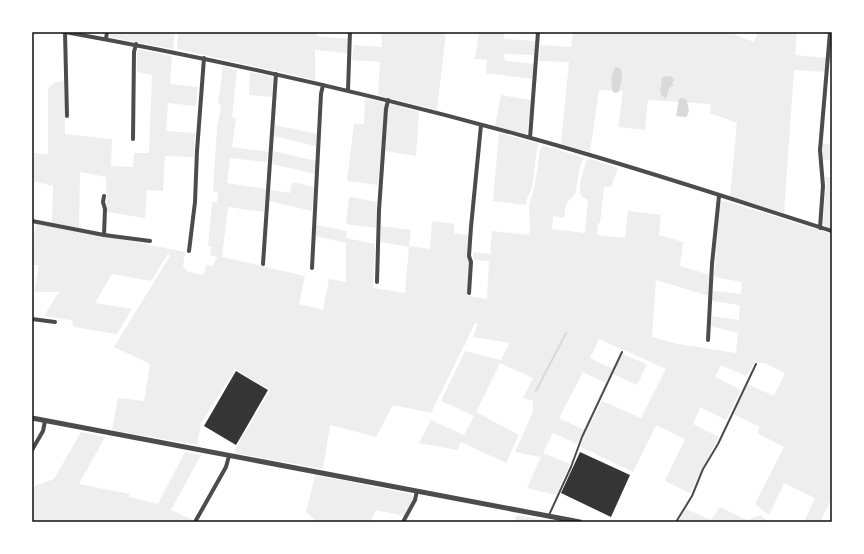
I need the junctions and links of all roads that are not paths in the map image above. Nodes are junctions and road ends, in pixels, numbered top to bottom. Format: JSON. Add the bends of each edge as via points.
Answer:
{"nodes":[{"id":1,"x":65,"y":32,"type":"edge"},
{"id":2,"x":107,"y":32,"type":"edge"},
{"id":3,"x":350,"y":32,"type":"edge"},
{"id":4,"x":538,"y":32,"type":"edge"},
{"id":5,"x":830,"y":32,"type":"edge"},
{"id":6,"x":106,"y":39,"type":"junction"},
{"id":7,"x":136,"y":44,"type":"junction"},
{"id":8,"x":204,"y":58,"type":"junction"},
{"id":9,"x":276,"y":74,"type":"junction"},
{"id":10,"x":322,"y":85,"type":"junction"},
{"id":11,"x":348,"y":90,"type":"junction"},
{"id":12,"x":388,"y":100,"type":"junction"},
{"id":13,"x":67,"y":116,"type":"dead end"},
{"id":14,"x":481,"y":125,"type":"junction"},
{"id":15,"x":530,"y":138,"type":"junction"},
{"id":16,"x":133,"y":139,"type":"dead end"},
{"id":17,"x":104,"y":196,"type":"dead end"},
{"id":18,"x":719,"y":196,"type":"junction"},
{"id":19,"x":32,"y":222,"type":"edge"},
{"id":20,"x":820,"y":228,"type":"junction"},
{"id":21,"x":832,"y":231,"type":"edge"},
{"id":22,"x":104,"y":234,"type":"junction"},
{"id":23,"x":150,"y":241,"type":"dead end"},
{"id":24,"x":189,"y":251,"type":"dead end"},
{"id":25,"x":263,"y":264,"type":"dead end"},
{"id":26,"x":312,"y":268,"type":"dead end"},
{"id":27,"x":377,"y":282,"type":"dead end"},
{"id":28,"x":469,"y":293,"type":"dead end"},
{"id":29,"x":32,"y":319,"type":"edge"},
{"id":30,"x":55,"y":322,"type":"dead end"},
{"id":31,"x":708,"y":340,"type":"dead end"},
{"id":32,"x":622,"y":352,"type":"dead end"},
{"id":33,"x":756,"y":364,"type":"dead end"},
{"id":34,"x":32,"y":418,"type":"edge"},
{"id":35,"x":45,"y":421,"type":"junction"},
{"id":36,"x":32,"y":450,"type":"edge"},
{"id":37,"x":229,"y":456,"type":"junction"},
{"id":38,"x":417,"y":491,"type":"junction"},
{"id":39,"x":549,"y":515,"type":"junction"},
{"id":40,"x":195,"y":522,"type":"edge"},
{"id":41,"x":403,"y":522,"type":"edge"},
{"id":42,"x":580,"y":522,"type":"edge"},
{"id":43,"x":676,"y":522,"type":"edge"}],
"edges":[{"from":1,"to":6,"type":"street"},
{"from":1,"to":13,"type":"street"},
{"from":2,"to":6,"type":"street"},
{"from":3,"to":11,"type":"street"},
{"from":4,"to":15,"type":"street"},
{"from":5,"to":20,"type":"street","via":[[820,150],[823,186]]},
{"from":6,"to":7,"type":"street"},
{"from":7,"to":8,"type":"street"},
{"from":7,"to":16,"type":"street"},
{"from":8,"to":9,"type":"street"},
{"from":8,"to":24,"type":"street","via":[[195,202]]},
{"from":9,"to":10,"type":"street"},
{"from":9,"to":25,"type":"street"},
{"from":10,"to":11,"type":"street"},
{"from":10,"to":26,"type":"street"},
{"from":11,"to":12,"type":"street"},
{"from":12,"to":14,"type":"street"},
{"from":12,"to":27,"type":"street","via":[[380,182]]},
{"from":14,"to":15,"type":"street"},
{"from":14,"to":28,"type":"street","via":[[471,227]]},
{"from":15,"to":18,"type":"street"},
{"from":17,"to":22,"type":"street"},
{"from":18,"to":20,"type":"street"},
{"from":18,"to":31,"type":"street"},
{"from":19,"to":22,"type":"street"},
{"from":20,"to":21,"type":"street"},
{"from":22,"to":23,"type":"street"},
{"from":29,"to":30,"type":"street"},
{"from":32,"to":39,"type":"lane"},
{"from":33,"to":43,"type":"lane","via":[[692,496]]},
{"from":34,"to":35,"type":"street"},
{"from":35,"to":36,"type":"street","via":[[43,431]]},
{"from":35,"to":37,"type":"street"},
{"from":37,"to":38,"type":"street"},
{"from":37,"to":40,"type":"street","via":[[226,467]]},
{"from":38,"to":39,"type":"street"},
{"from":38,"to":41,"type":"street"},
{"from":39,"to":42,"type":"street"}]}
